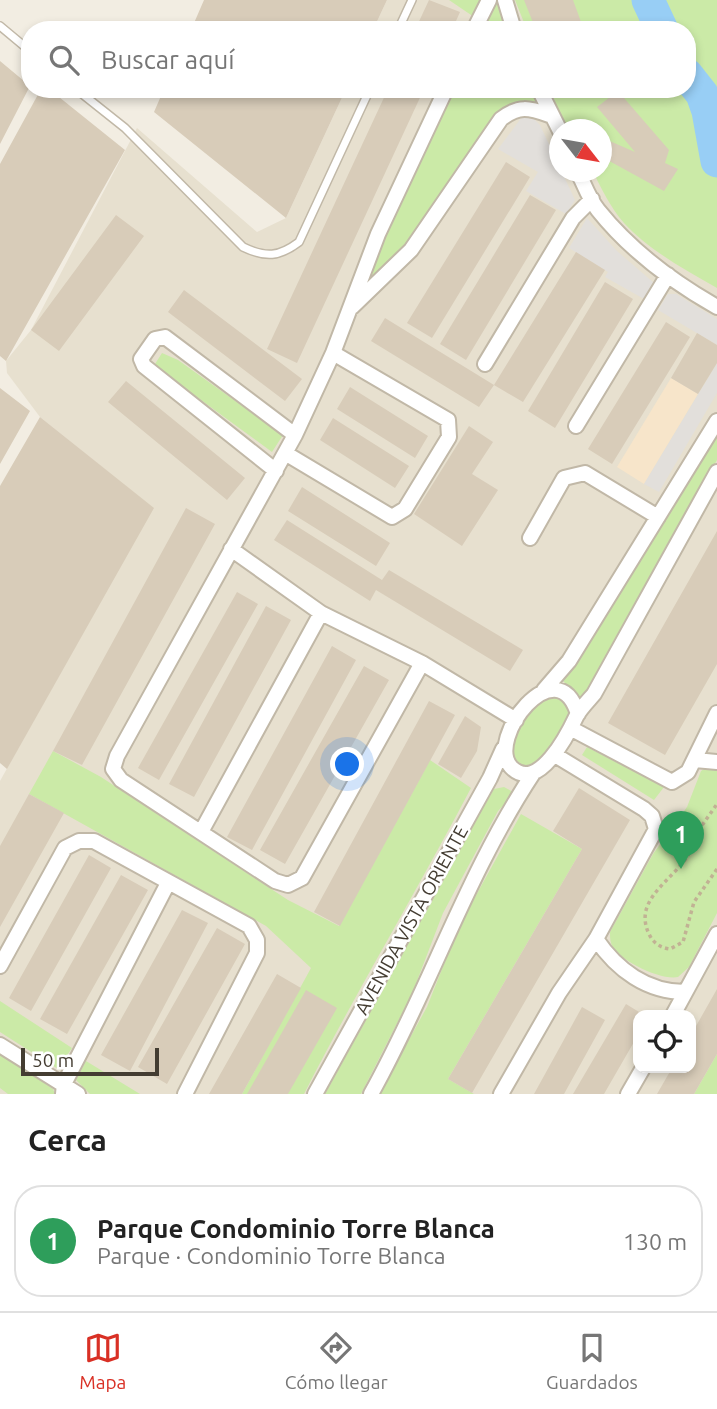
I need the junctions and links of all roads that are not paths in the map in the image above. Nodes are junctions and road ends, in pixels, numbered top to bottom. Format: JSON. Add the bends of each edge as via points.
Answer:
{"nodes":[{"id":1,"x":412,"y":0,"type":"edge"},
{"id":2,"x":489,"y":0,"type":"edge"},
{"id":3,"x":505,"y":0,"type":"edge"},
{"id":4,"x":402,"y":21,"type":"edge"},
{"id":5,"x":478,"y":21,"type":"edge"},
{"id":6,"x":511,"y":21,"type":"edge"},
{"id":7,"x":0,"y":26,"type":"edge"},
{"id":8,"x":21,"y":44,"type":"edge"},
{"id":9,"x":87,"y":98,"type":"edge"},
{"id":10,"x":366,"y":98,"type":"edge"},
{"id":11,"x":442,"y":98,"type":"edge"},
{"id":12,"x":542,"y":98,"type":"edge"},
{"id":13,"x":549,"y":115,"type":"junction"},
{"id":14,"x":552,"y":119,"type":"edge"},
{"id":15,"x":583,"y":182,"type":"edge"},
{"id":16,"x":592,"y":199,"type":"junction"},
{"id":17,"x":668,"y":275,"type":"junction"},
{"id":18,"x":717,"y":307,"type":"edge"},
{"id":19,"x":348,"y":310,"type":"junction"},
{"id":20,"x":333,"y":353,"type":"junction"},
{"id":21,"x":485,"y":364,"type":"dead end"},
{"id":22,"x":717,"y":421,"type":"edge"},
{"id":23,"x":576,"y":426,"type":"dead end"},
{"id":24,"x":295,"y":435,"type":"junction"},
{"id":25,"x":285,"y":453,"type":"junction"},
{"id":26,"x":276,"y":471,"type":"junction"},
{"id":27,"x":717,"y":472,"type":"edge"},
{"id":28,"x":659,"y":517,"type":"junction"},
{"id":29,"x":530,"y":538,"type":"dead end"},
{"id":30,"x":231,"y":550,"type":"junction"},
{"id":31,"x":321,"y":613,"type":"junction"},
{"id":32,"x":422,"y":663,"type":"junction"},
{"id":33,"x":544,"y":690,"type":"junction"},
{"id":34,"x":717,"y":713,"type":"edge"},
{"id":35,"x":578,"y":714,"type":"junction"},
{"id":36,"x":516,"y":720,"type":"junction"},
{"id":37,"x":572,"y":729,"type":"junction"},
{"id":38,"x":505,"y":745,"type":"junction"},
{"id":39,"x":555,"y":755,"type":"junction"},
{"id":40,"x":695,"y":760,"type":"junction"},
{"id":41,"x":717,"y":762,"type":"edge"},
{"id":42,"x":534,"y":772,"type":"junction"},
{"id":43,"x":201,"y":832,"type":"junction"},
{"id":44,"x":168,"y":883,"type":"junction"},
{"id":45,"x":717,"y":934,"type":"edge"},
{"id":46,"x":596,"y":939,"type":"junction"},
{"id":47,"x":0,"y":966,"type":"edge"},
{"id":48,"x":685,"y":992,"type":"junction"},
{"id":49,"x":676,"y":1010,"type":"edge"},
{"id":50,"x":0,"y":1045,"type":"edge"},
{"id":51,"x":640,"y":1073,"type":"edge"},
{"id":52,"x":64,"y":1089,"type":"edge"},
{"id":53,"x":78,"y":1094,"type":"edge"},
{"id":54,"x":185,"y":1094,"type":"edge"},
{"id":55,"x":315,"y":1094,"type":"edge"},
{"id":56,"x":372,"y":1094,"type":"edge"},
{"id":57,"x":501,"y":1094,"type":"edge"},
{"id":58,"x":628,"y":1094,"type":"edge"}],
"edges":[{"from":1,"to":4,"type":"lane"},
{"from":2,"to":5,"type":"street"},
{"from":3,"to":6,"type":"street"},
{"from":7,"to":8,"type":"lane"},
{"from":9,"to":10,"type":"lane","via":[[125,128],[243,247],[261,256],[282,255],[299,242]]},
{"from":11,"to":19,"type":"street","via":[[378,233]]},
{"from":12,"to":13,"type":"street"},
{"from":13,"to":14,"type":"street"},
{"from":13,"to":19,"type":"street","via":[[528,107],[513,109],[501,119],[411,250]]},
{"from":15,"to":16,"type":"street"},
{"from":16,"to":17,"type":"street","via":[[617,230]]},
{"from":16,"to":21,"type":"street","via":[[573,218]]},
{"from":17,"to":18,"type":"street"},
{"from":17,"to":23,"type":"street"},
{"from":19,"to":20,"type":"street"},
{"from":20,"to":24,"type":"street"},
{"from":20,"to":25,"type":"street","via":[[448,420],[449,437],[405,509],[392,517]]},
{"from":22,"to":28,"type":"street","name":"AVENIDA VISTA ORIENTE"},
{"from":24,"to":25,"type":"street"},
{"from":24,"to":26,"type":"street","via":[[164,337],[155,339],[141,359]]},
{"from":25,"to":26,"type":"street"},
{"from":26,"to":30,"type":"street"},
{"from":27,"to":35,"type":"street","name":"AVENIDA VISTA ORIENTE","via":[[594,694]]},
{"from":28,"to":29,"type":"street","via":[[585,473],[564,478]]},
{"from":28,"to":33,"type":"street","name":"AVENIDA VISTA ORIENTE","via":[[569,661]]},
{"from":30,"to":31,"type":"street"},
{"from":30,"to":43,"type":"street","via":[[113,769],[121,780]]},
{"from":31,"to":32,"type":"street"},
{"from":31,"to":43,"type":"street"},
{"from":32,"to":36,"type":"street"},
{"from":32,"to":43,"type":"street","via":[[302,878],[288,885],[275,881]]},
{"from":33,"to":35,"type":"street","via":[[565,692]]},
{"from":33,"to":36,"type":"street","name":"AVENIDA VISTA ORIENTE"},
{"from":34,"to":40,"type":"street"},
{"from":35,"to":37,"type":"street","name":"AVENIDA VISTA ORIENTE"},
{"from":36,"to":38,"type":"street","name":"AVENIDA VISTA ORIENTE"},
{"from":37,"to":39,"type":"street","name":"AVENIDA VISTA ORIENTE"},
{"from":37,"to":40,"type":"street","via":[[672,782],[685,776]]},
{"from":38,"to":42,"type":"street","via":[[506,761],[514,771]]},
{"from":38,"to":55,"type":"street","name":"AVENIDA VISTA ORIENTE"},
{"from":39,"to":42,"type":"street","name":"AVENIDA VISTA ORIENTE"},
{"from":39,"to":46,"type":"street","via":[[644,810],[656,824],[654,836],[610,907]]},
{"from":40,"to":41,"type":"street"},
{"from":42,"to":56,"type":"street","name":"AVENIDA VISTA ORIENTE","via":[[482,860],[421,1000]]},
{"from":44,"to":47,"type":"street","via":[[94,841],[79,841],[65,848]]},
{"from":44,"to":52,"type":"street"},
{"from":44,"to":54,"type":"street","via":[[249,926],[257,940],[257,953]]},
{"from":45,"to":48,"type":"street"},
{"from":46,"to":48,"type":"street","via":[[608,957],[646,986]]},
{"from":46,"to":57,"type":"street"},
{"from":48,"to":49,"type":"street"},
{"from":50,"to":52,"type":"street"},
{"from":51,"to":58,"type":"street"},
{"from":52,"to":53,"type":"street"}]}
